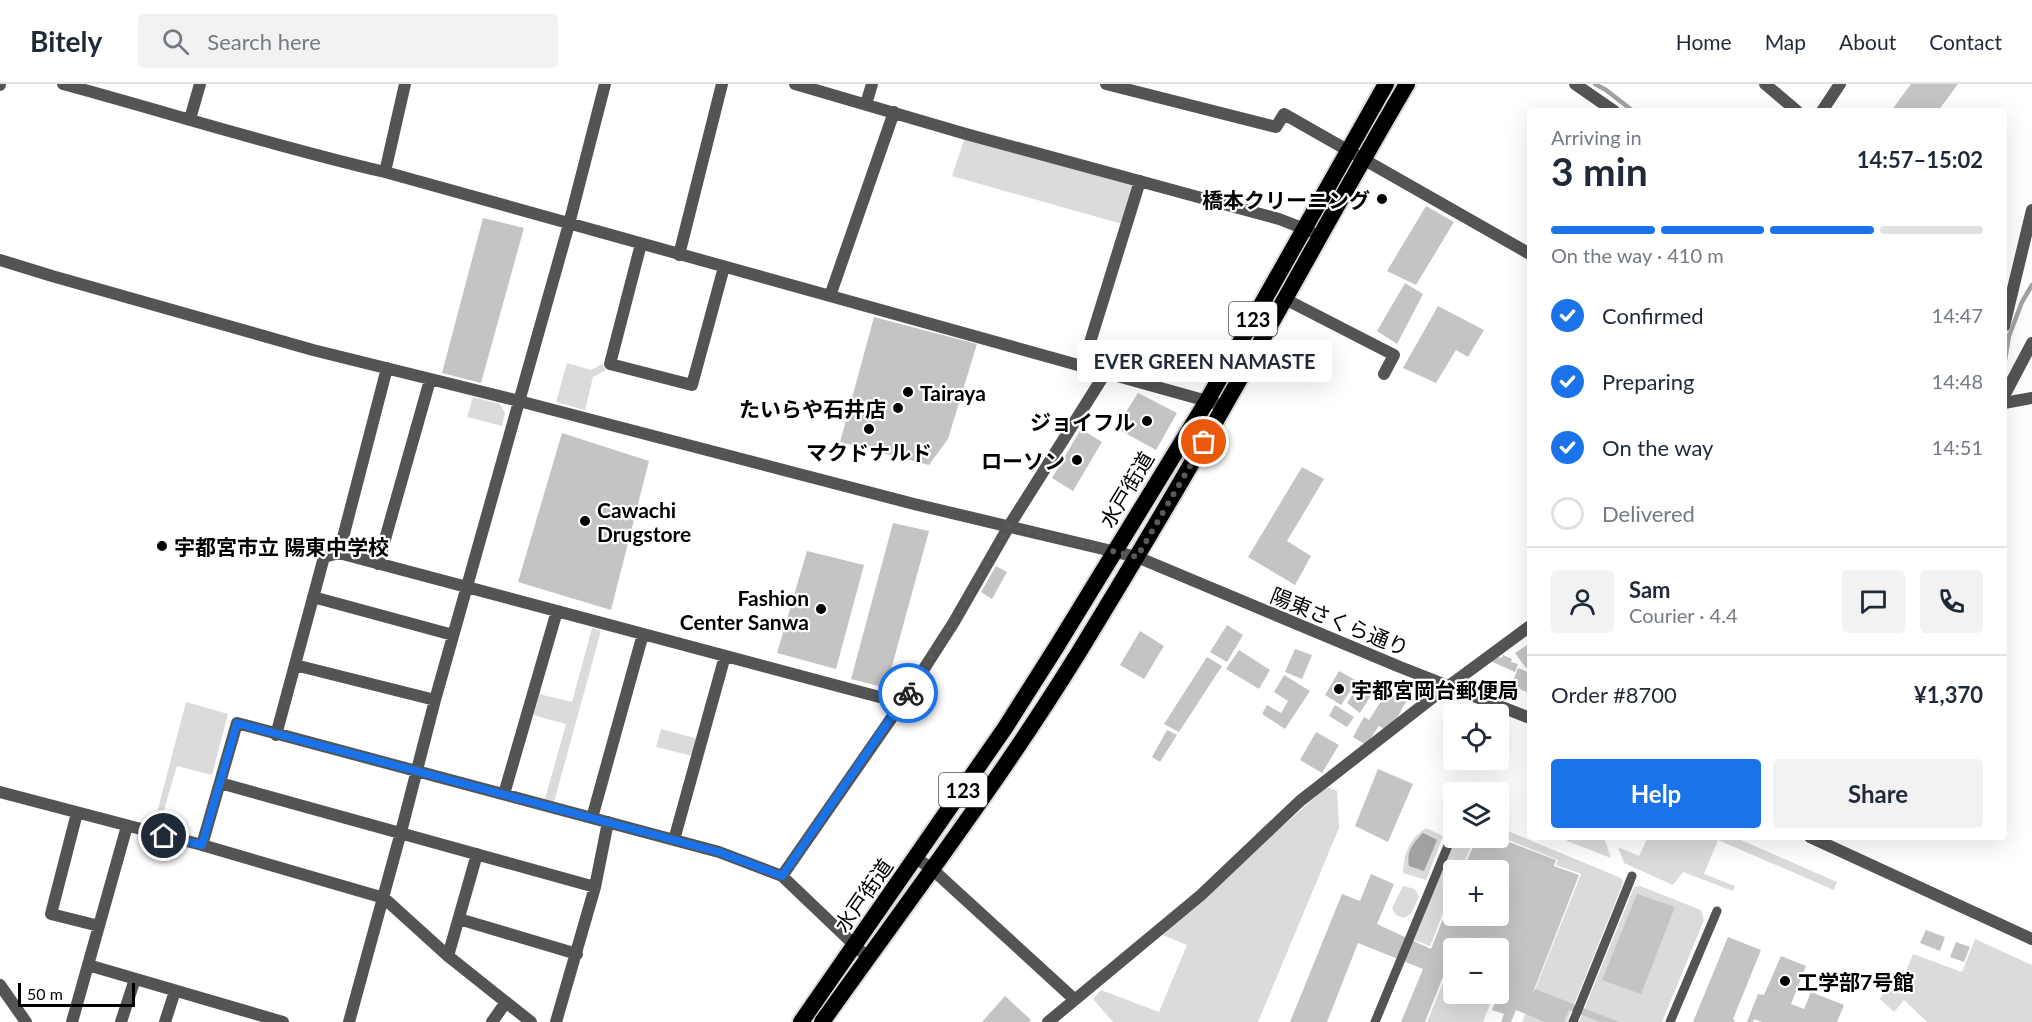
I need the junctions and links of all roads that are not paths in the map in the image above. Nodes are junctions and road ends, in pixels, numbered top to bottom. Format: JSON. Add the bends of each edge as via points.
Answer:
{"nodes":[{"id":1,"x":63,"y":84,"type":"edge"},
{"id":2,"x":200,"y":84,"type":"edge"},
{"id":3,"x":405,"y":84,"type":"edge"},
{"id":4,"x":604,"y":84,"type":"edge"},
{"id":5,"x":722,"y":84,"type":"edge"},
{"id":6,"x":795,"y":84,"type":"edge"},
{"id":7,"x":872,"y":84,"type":"edge"},
{"id":8,"x":1106,"y":84,"type":"edge"},
{"id":9,"x":1386,"y":84,"type":"edge"},
{"id":10,"x":1407,"y":84,"type":"edge"},
{"id":11,"x":1575,"y":84,"type":"edge"},
{"id":12,"x":1766,"y":84,"type":"edge"},
{"id":13,"x":1840,"y":84,"type":"edge"},
{"id":14,"x":83,"y":87,"type":"edge"},
{"id":15,"x":866,"y":104,"type":"junction"},
{"id":16,"x":1610,"y":108,"type":"edge"},
{"id":17,"x":1794,"y":108,"type":"edge"},
{"id":18,"x":1824,"y":108,"type":"edge"},
{"id":19,"x":894,"y":112,"type":"junction"},
{"id":20,"x":190,"y":119,"type":"junction"},
{"id":21,"x":1356,"y":155,"type":"junction"},
{"id":22,"x":385,"y":172,"type":"junction"},
{"id":23,"x":1140,"y":181,"type":"junction"},
{"id":24,"x":2032,"y":210,"type":"edge"},
{"id":25,"x":569,"y":225,"type":"junction"},
{"id":26,"x":1304,"y":228,"type":"junction"},
{"id":27,"x":1321,"y":235,"type":"junction"},
{"id":28,"x":640,"y":244,"type":"junction"},
{"id":29,"x":1527,"y":252,"type":"edge"},
{"id":30,"x":679,"y":255,"type":"junction"},
{"id":31,"x":0,"y":260,"type":"edge"},
{"id":32,"x":724,"y":267,"type":"junction"},
{"id":33,"x":830,"y":296,"type":"junction"},
{"id":34,"x":1285,"y":299,"type":"junction"},
{"id":35,"x":2007,"y":315,"type":"edge"},
{"id":36,"x":2032,"y":343,"type":"edge"},
{"id":37,"x":1083,"y":365,"type":"junction"},
{"id":38,"x":387,"y":368,"type":"junction"},
{"id":39,"x":1106,"y":372,"type":"junction"},
{"id":40,"x":1384,"y":374,"type":"dead end"},
{"id":41,"x":430,"y":380,"type":"junction"},
{"id":42,"x":2007,"y":390,"type":"edge"},
{"id":43,"x":2032,"y":398,"type":"edge"},
{"id":44,"x":519,"y":401,"type":"junction"},
{"id":45,"x":1207,"y":401,"type":"junction"},
{"id":46,"x":2007,"y":402,"type":"edge"},
{"id":47,"x":1225,"y":406,"type":"junction"},
{"id":48,"x":1009,"y":526,"type":"junction"},
{"id":49,"x":1115,"y":551,"type":"junction"},
{"id":50,"x":339,"y":553,"type":"junction"},
{"id":51,"x":1137,"y":557,"type":"junction"},
{"id":52,"x":378,"y":564,"type":"junction"},
{"id":53,"x":466,"y":587,"type":"junction"},
{"id":54,"x":313,"y":597,"type":"junction"},
{"id":55,"x":557,"y":611,"type":"junction"},
{"id":56,"x":1527,"y":628,"type":"edge"},
{"id":57,"x":643,"y":634,"type":"junction"},
{"id":58,"x":453,"y":635,"type":"junction"},
{"id":59,"x":725,"y":656,"type":"junction"},
{"id":60,"x":295,"y":664,"type":"junction"},
{"id":61,"x":1449,"y":686,"type":"junction"},
{"id":62,"x":435,"y":700,"type":"junction"},
{"id":63,"x":902,"y":703,"type":"junction"},
{"id":64,"x":1527,"y":717,"type":"edge"},
{"id":65,"x":276,"y":735,"type":"junction"},
{"id":66,"x":416,"y":772,"type":"junction"},
{"id":67,"x":220,"y":783,"type":"junction"},
{"id":68,"x":0,"y":792,"type":"edge"},
{"id":69,"x":504,"y":794,"type":"junction"},
{"id":70,"x":77,"y":813,"type":"junction"},
{"id":71,"x":592,"y":818,"type":"junction"},
{"id":72,"x":608,"y":822,"type":"junction"},
{"id":73,"x":127,"y":826,"type":"junction"},
{"id":74,"x":401,"y":832,"type":"junction"},
{"id":75,"x":674,"y":840,"type":"junction"},
{"id":76,"x":1817,"y":840,"type":"edge"},
{"id":77,"x":202,"y":845,"type":"junction"},
{"id":78,"x":1447,"y":848,"type":"edge"},
{"id":79,"x":477,"y":854,"type":"junction"},
{"id":80,"x":916,"y":858,"type":"junction"},
{"id":81,"x":932,"y":869,"type":"junction"},
{"id":82,"x":782,"y":876,"type":"junction"},
{"id":83,"x":1632,"y":876,"type":"dead end"},
{"id":84,"x":595,"y":887,"type":"junction"},
{"id":85,"x":384,"y":898,"type":"junction"},
{"id":86,"x":1717,"y":911,"type":"dead end"},
{"id":87,"x":459,"y":919,"type":"junction"},
{"id":88,"x":99,"y":926,"type":"junction"},
{"id":89,"x":2032,"y":939,"type":"edge"},
{"id":90,"x":856,"y":945,"type":"junction"},
{"id":91,"x":577,"y":954,"type":"junction"},
{"id":92,"x":448,"y":956,"type":"junction"},
{"id":93,"x":868,"y":958,"type":"junction"},
{"id":94,"x":88,"y":965,"type":"junction"},
{"id":95,"x":135,"y":979,"type":"junction"},
{"id":96,"x":0,"y":985,"type":"edge"},
{"id":97,"x":175,"y":991,"type":"junction"},
{"id":98,"x":1074,"y":999,"type":"junction"},
{"id":99,"x":11,"y":1000,"type":"junction"},
{"id":100,"x":506,"y":1002,"type":"junction"},
{"id":101,"x":0,"y":1009,"type":"edge"},
{"id":102,"x":26,"y":1022,"type":"edge"},
{"id":103,"x":72,"y":1022,"type":"edge"},
{"id":104,"x":121,"y":1022,"type":"edge"},
{"id":105,"x":165,"y":1022,"type":"edge"},
{"id":106,"x":283,"y":1022,"type":"edge"},
{"id":107,"x":349,"y":1022,"type":"edge"},
{"id":108,"x":492,"y":1022,"type":"edge"},
{"id":109,"x":531,"y":1022,"type":"edge"},
{"id":110,"x":556,"y":1022,"type":"edge"},
{"id":111,"x":801,"y":1022,"type":"edge"},
{"id":112,"x":822,"y":1022,"type":"edge"},
{"id":113,"x":1048,"y":1022,"type":"edge"},
{"id":114,"x":1375,"y":1022,"type":"edge"},
{"id":115,"x":1572,"y":1022,"type":"edge"},
{"id":116,"x":1671,"y":1022,"type":"edge"}],
"edges":[{"from":1,"to":14,"type":"street"},
{"from":2,"to":20,"type":"street"},
{"from":3,"to":22,"type":"street"},
{"from":4,"to":25,"type":"street"},
{"from":5,"to":30,"type":"street"},
{"from":6,"to":15,"type":"street"},
{"from":7,"to":15,"type":"street"},
{"from":8,"to":21,"type":"street","via":[[1276,127],[1284,114]]},
{"from":9,"to":21,"type":"highway","name":"水戸街道","number":"123"},
{"from":10,"to":21,"type":"highway","name":"水戸街道","number":"123"},
{"from":11,"to":16,"type":"street"},
{"from":12,"to":17,"type":"street"},
{"from":13,"to":18,"type":"street"},
{"from":14,"to":20,"type":"street"},
{"from":15,"to":19,"type":"street"},
{"from":19,"to":23,"type":"street"},
{"from":19,"to":33,"type":"street"},
{"from":20,"to":22,"type":"street","via":[[318,157]]},
{"from":21,"to":26,"type":"highway","name":"水戸街道","number":"123"},
{"from":21,"to":27,"type":"highway","name":"水戸街道","number":"123"},
{"from":21,"to":29,"type":"street"},
{"from":22,"to":25,"type":"street"},
{"from":23,"to":26,"type":"street"},
{"from":23,"to":37,"type":"street"},
{"from":24,"to":35,"type":"street"},
{"from":25,"to":28,"type":"street"},
{"from":25,"to":44,"type":"street"},
{"from":26,"to":27,"type":"street"},
{"from":26,"to":45,"type":"highway","name":"水戸街道","number":"123"},
{"from":27,"to":34,"type":"highway","name":"水戸街道","number":"123"},
{"from":28,"to":30,"type":"street"},
{"from":28,"to":32,"type":"street","via":[[610,364],[692,385]]},
{"from":30,"to":32,"type":"street"},
{"from":31,"to":38,"type":"street","name":"陽東さくら通り"},
{"from":32,"to":33,"type":"street"},
{"from":33,"to":37,"type":"street"},
{"from":34,"to":40,"type":"street","via":[[1394,355]]},
{"from":34,"to":47,"type":"highway","name":"水戸街道","number":"123"},
{"from":36,"to":42,"type":"street"},
{"from":37,"to":39,"type":"street"},
{"from":38,"to":41,"type":"street","name":"陽東さくら通り"},
{"from":38,"to":50,"type":"street"},
{"from":39,"to":45,"type":"street"},
{"from":39,"to":48,"type":"street"},
{"from":41,"to":44,"type":"street","name":"陽東さくら通り"},
{"from":41,"to":52,"type":"street"},
{"from":43,"to":46,"type":"street"},
{"from":44,"to":48,"type":"street","name":"陽東さくら通り"},
{"from":44,"to":53,"type":"street"},
{"from":45,"to":47,"type":"street"},
{"from":45,"to":49,"type":"highway","name":"水戸街道","number":"123"},
{"from":47,"to":51,"type":"highway","name":"水戸街道","number":"123"},
{"from":48,"to":49,"type":"street","name":"陽東さくら通り"},
{"from":48,"to":63,"type":"street"},
{"from":49,"to":51,"type":"street","name":"陽東さくら通り"},
{"from":49,"to":80,"type":"highway","name":"水戸街道","number":"123","via":[[1005,728]]},
{"from":50,"to":52,"type":"street"},
{"from":50,"to":54,"type":"street","via":[[324,557]]},
{"from":51,"to":61,"type":"street","name":"陽東さくら通り"},
{"from":51,"to":81,"type":"highway","name":"水戸街道","number":"123","via":[[1023,737]]},
{"from":52,"to":53,"type":"street"},
{"from":53,"to":55,"type":"street"},
{"from":53,"to":58,"type":"street"},
{"from":54,"to":58,"type":"street"},
{"from":54,"to":60,"type":"street"},
{"from":55,"to":57,"type":"street"},
{"from":55,"to":69,"type":"street"},
{"from":56,"to":61,"type":"street"},
{"from":57,"to":59,"type":"street"},
{"from":57,"to":71,"type":"street"},
{"from":58,"to":62,"type":"street"},
{"from":59,"to":63,"type":"street"},
{"from":59,"to":75,"type":"street"},
{"from":60,"to":62,"type":"street"},
{"from":60,"to":65,"type":"street"},
{"from":61,"to":64,"type":"street","name":"陽東さくら通り"},
{"from":61,"to":98,"type":"street","via":[[1300,801],[1201,895]]},
{"from":62,"to":66,"type":"street"},
{"from":63,"to":82,"type":"street"},
{"from":65,"to":66,"type":"street"},
{"from":65,"to":67,"type":"street","via":[[237,723]]},
{"from":66,"to":69,"type":"street"},
{"from":66,"to":74,"type":"street"},
{"from":67,"to":74,"type":"street"},
{"from":67,"to":77,"type":"street"},
{"from":68,"to":70,"type":"street"},
{"from":69,"to":71,"type":"street"},
{"from":70,"to":73,"type":"street"},
{"from":70,"to":88,"type":"street","via":[[51,914]]},
{"from":71,"to":72,"type":"street"},
{"from":72,"to":75,"type":"street"},
{"from":72,"to":84,"type":"street"},
{"from":73,"to":77,"type":"street"},
{"from":73,"to":88,"type":"street"},
{"from":74,"to":79,"type":"street"},
{"from":74,"to":85,"type":"street"},
{"from":75,"to":82,"type":"street"},
{"from":76,"to":89,"type":"street"},
{"from":77,"to":85,"type":"street"},
{"from":78,"to":114,"type":"street"},
{"from":79,"to":84,"type":"street"},
{"from":79,"to":87,"type":"street"},
{"from":80,"to":81,"type":"street"},
{"from":80,"to":90,"type":"highway","name":"水戸街道","number":"123"},
{"from":81,"to":93,"type":"highway","name":"水戸街道","number":"123"},
{"from":81,"to":98,"type":"street"},
{"from":82,"to":90,"type":"street"},
{"from":83,"to":115,"type":"street"},
{"from":84,"to":91,"type":"street"},
{"from":85,"to":92,"type":"street"},
{"from":85,"to":107,"type":"street"},
{"from":86,"to":116,"type":"street"},
{"from":87,"to":91,"type":"street"},
{"from":87,"to":92,"type":"street"},
{"from":88,"to":94,"type":"street"},
{"from":90,"to":93,"type":"street"},
{"from":90,"to":111,"type":"highway","name":"水戸街道","number":"123"},
{"from":91,"to":110,"type":"street"},
{"from":92,"to":100,"type":"street"},
{"from":93,"to":112,"type":"highway","name":"水戸街道","number":"123"},
{"from":94,"to":95,"type":"street"},
{"from":94,"to":103,"type":"street"},
{"from":95,"to":97,"type":"street"},
{"from":95,"to":104,"type":"street"},
{"from":96,"to":99,"type":"street"},
{"from":97,"to":105,"type":"street"},
{"from":97,"to":106,"type":"street"},
{"from":98,"to":113,"type":"street"},
{"from":99,"to":101,"type":"street"},
{"from":99,"to":102,"type":"street"},
{"from":100,"to":108,"type":"street"},
{"from":100,"to":109,"type":"street"}]}
